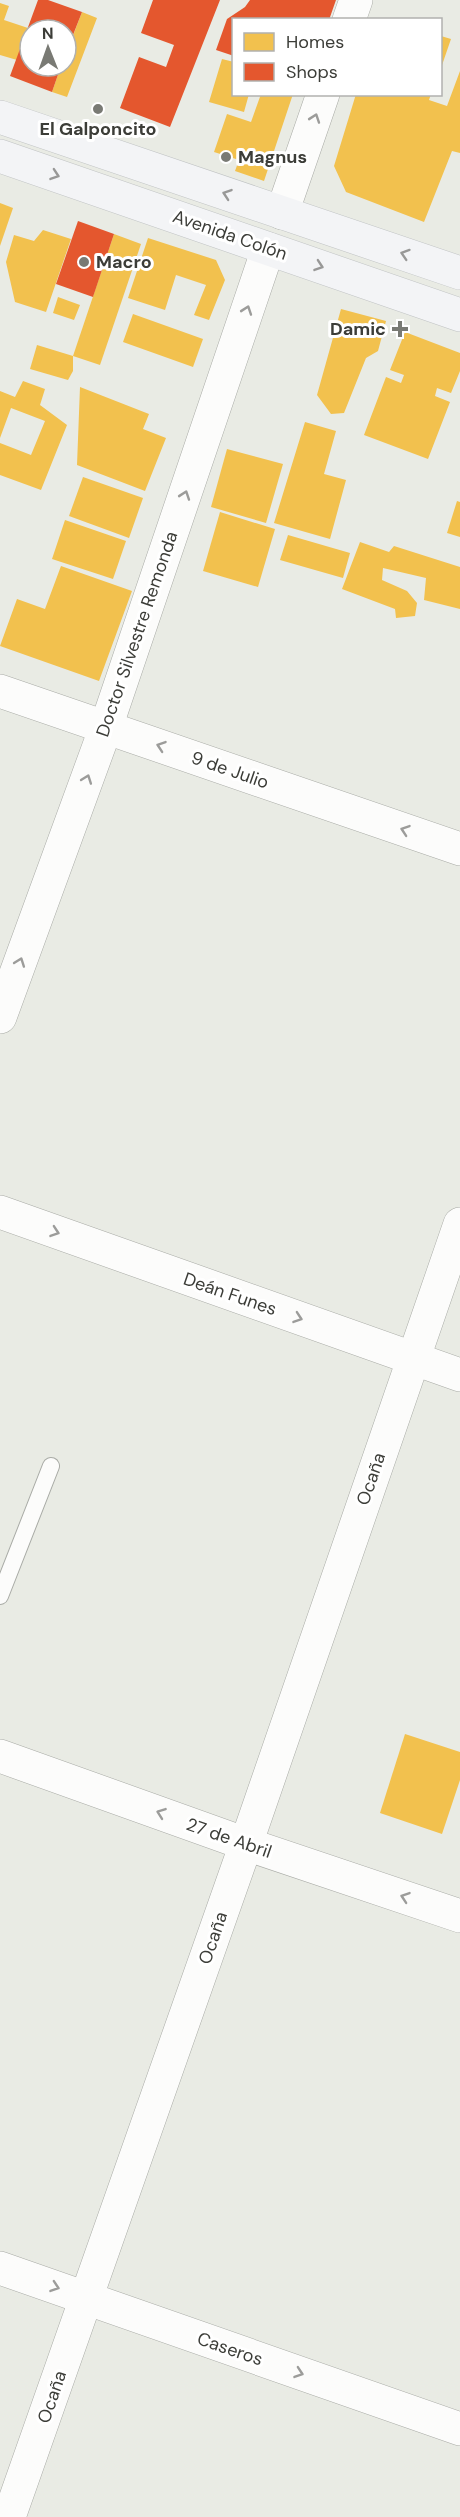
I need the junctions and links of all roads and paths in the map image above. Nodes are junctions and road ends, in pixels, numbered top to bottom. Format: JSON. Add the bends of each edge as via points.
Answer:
{"nodes":[{"id":1,"x":356,"y":0,"type":"edge"},
{"id":2,"x":350,"y":18,"type":"edge"},
{"id":3,"x":322,"y":96,"type":"edge"},
{"id":4,"x":0,"y":117,"type":"edge"},
{"id":5,"x":0,"y":156,"type":"edge"},
{"id":6,"x":282,"y":213,"type":"junction"},
{"id":7,"x":268,"y":249,"type":"junction"},
{"id":8,"x":460,"y":273,"type":"edge"},
{"id":9,"x":460,"y":315,"type":"edge"},
{"id":10,"x":0,"y":691,"type":"edge"},
{"id":11,"x":106,"y":727,"type":"junction"},
{"id":12,"x":460,"y":849,"type":"edge"},
{"id":13,"x":0,"y":1017,"type":"edge"},
{"id":14,"x":0,"y":1212,"type":"edge"},
{"id":15,"x":460,"y":1224,"type":"edge"},
{"id":16,"x":412,"y":1358,"type":"junction"},
{"id":17,"x":460,"y":1375,"type":"edge"},
{"id":18,"x":51,"y":1466,"type":"dead end"},
{"id":19,"x":0,"y":1596,"type":"edge"},
{"id":20,"x":0,"y":1756,"type":"edge"},
{"id":21,"x":246,"y":1844,"type":"junction"},
{"id":22,"x":460,"y":1916,"type":"edge"},
{"id":23,"x":0,"y":2268,"type":"edge"},
{"id":24,"x":86,"y":2298,"type":"junction"},
{"id":25,"x":460,"y":2429,"type":"edge"},
{"id":26,"x":9,"y":2517,"type":"edge"}],
"edges":[{"from":1,"to":2,"type":"street"},
{"from":6,"to":3,"type":"street","one_way":true},
{"from":6,"to":4,"type":"main road","name":"Avenida Colón","one_way":true},
{"from":5,"to":7,"type":"main road","name":"Avenida Colón","one_way":true},
{"from":8,"to":6,"type":"main road","name":"Avenida Colón","one_way":true},
{"from":7,"to":9,"type":"main road","name":"Avenida Colón","one_way":true},
{"from":11,"to":7,"type":"street","name":"Doctor Silvestre Remonda","one_way":true},
{"from":10,"to":11,"type":"street","name":"9 de Julio"},
{"from":12,"to":11,"type":"street","name":"9 de Julio","one_way":true},
{"from":13,"to":11,"type":"street","name":"Doctor Silvestre Remonda","one_way":true},
{"from":14,"to":16,"type":"street","name":"Deán Funes","one_way":true},
{"from":15,"to":16,"type":"street","name":"Ocaña"},
{"from":16,"to":17,"type":"street","name":"Deán Funes"},
{"from":16,"to":21,"type":"street","name":"Ocaña"},
{"from":18,"to":19,"type":"lane"},
{"from":21,"to":20,"type":"street","name":"27 de Abril","one_way":true},
{"from":22,"to":21,"type":"street","name":"27 de Abril","one_way":true},
{"from":21,"to":24,"type":"street","name":"Ocaña"},
{"from":23,"to":24,"type":"street","name":"Caseros","one_way":true},
{"from":24,"to":25,"type":"street","name":"Caseros","one_way":true},
{"from":24,"to":26,"type":"street","name":"Ocaña"}]}
